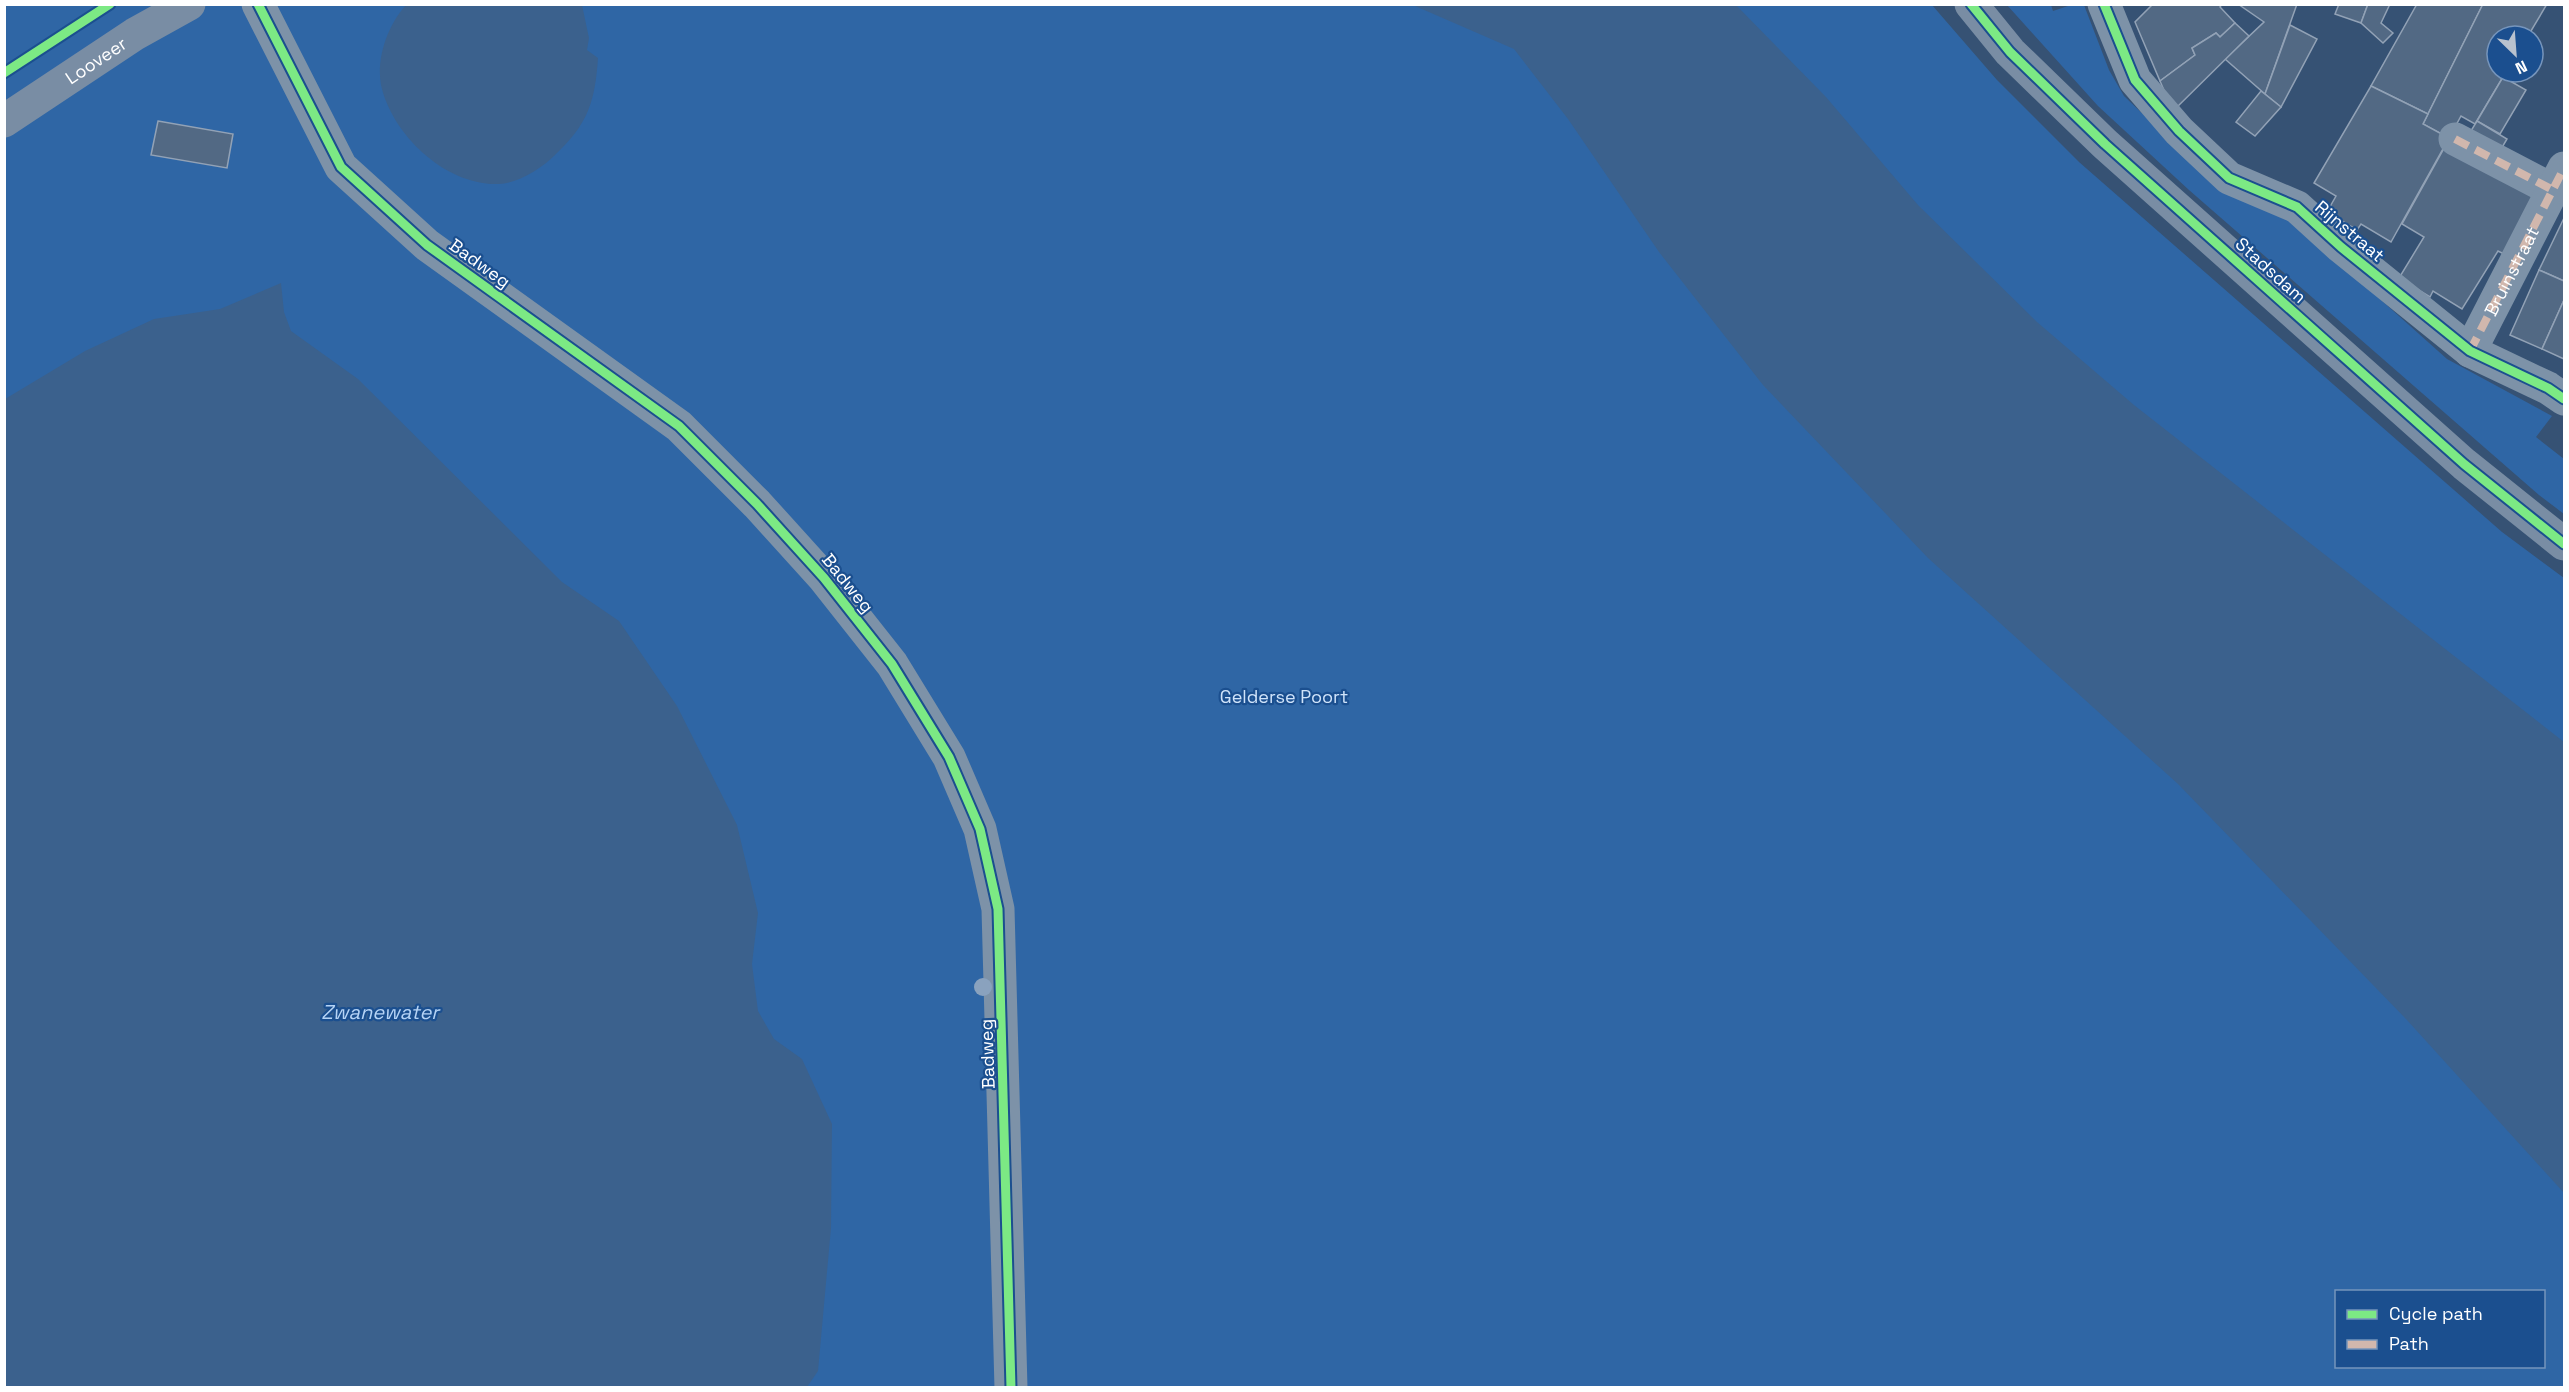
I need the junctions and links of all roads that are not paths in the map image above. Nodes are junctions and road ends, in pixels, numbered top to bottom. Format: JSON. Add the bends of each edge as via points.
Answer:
{"nodes":[{"id":1,"x":189,"y":4,"type":"edge"},
{"id":2,"x":258,"y":4,"type":"edge"},
{"id":3,"x":1971,"y":4,"type":"edge"},
{"id":4,"x":2104,"y":4,"type":"edge"},
{"id":5,"x":4,"y":121,"type":"edge"},
{"id":6,"x":2455,"y":139,"type":"dead end"},
{"id":7,"x":2559,"y":179,"type":"edge"},
{"id":8,"x":2470,"y":351,"type":"junction"},
{"id":9,"x":2565,"y":399,"type":"edge"},
{"id":10,"x":2565,"y":544,"type":"edge"},
{"id":11,"x":1011,"y":1388,"type":"edge"}],
"edges":[{"from":1,"to":5,"type":"street","name":"Looveer","via":[[135,34]]},
{"from":2,"to":11,"type":"street","name":"Badweg","via":[[341,167],[427,245],[679,426],[824,578],[892,664],[949,757],[980,829],[998,909]]},
{"from":3,"to":10,"type":"street","name":"Stadsdam","via":[[2010,51],[2105,144],[2464,464]]},
{"from":4,"to":8,"type":"street","name":"Rijnstraat","via":[[2134,80],[2179,131],[2229,178],[2297,207]]},
{"from":6,"to":7,"type":"street","name":"Bruinstraat"},
{"from":7,"to":8,"type":"street","name":"Bruinstraat"},
{"from":8,"to":9,"type":"street","name":"Rijnstraat"}]}
